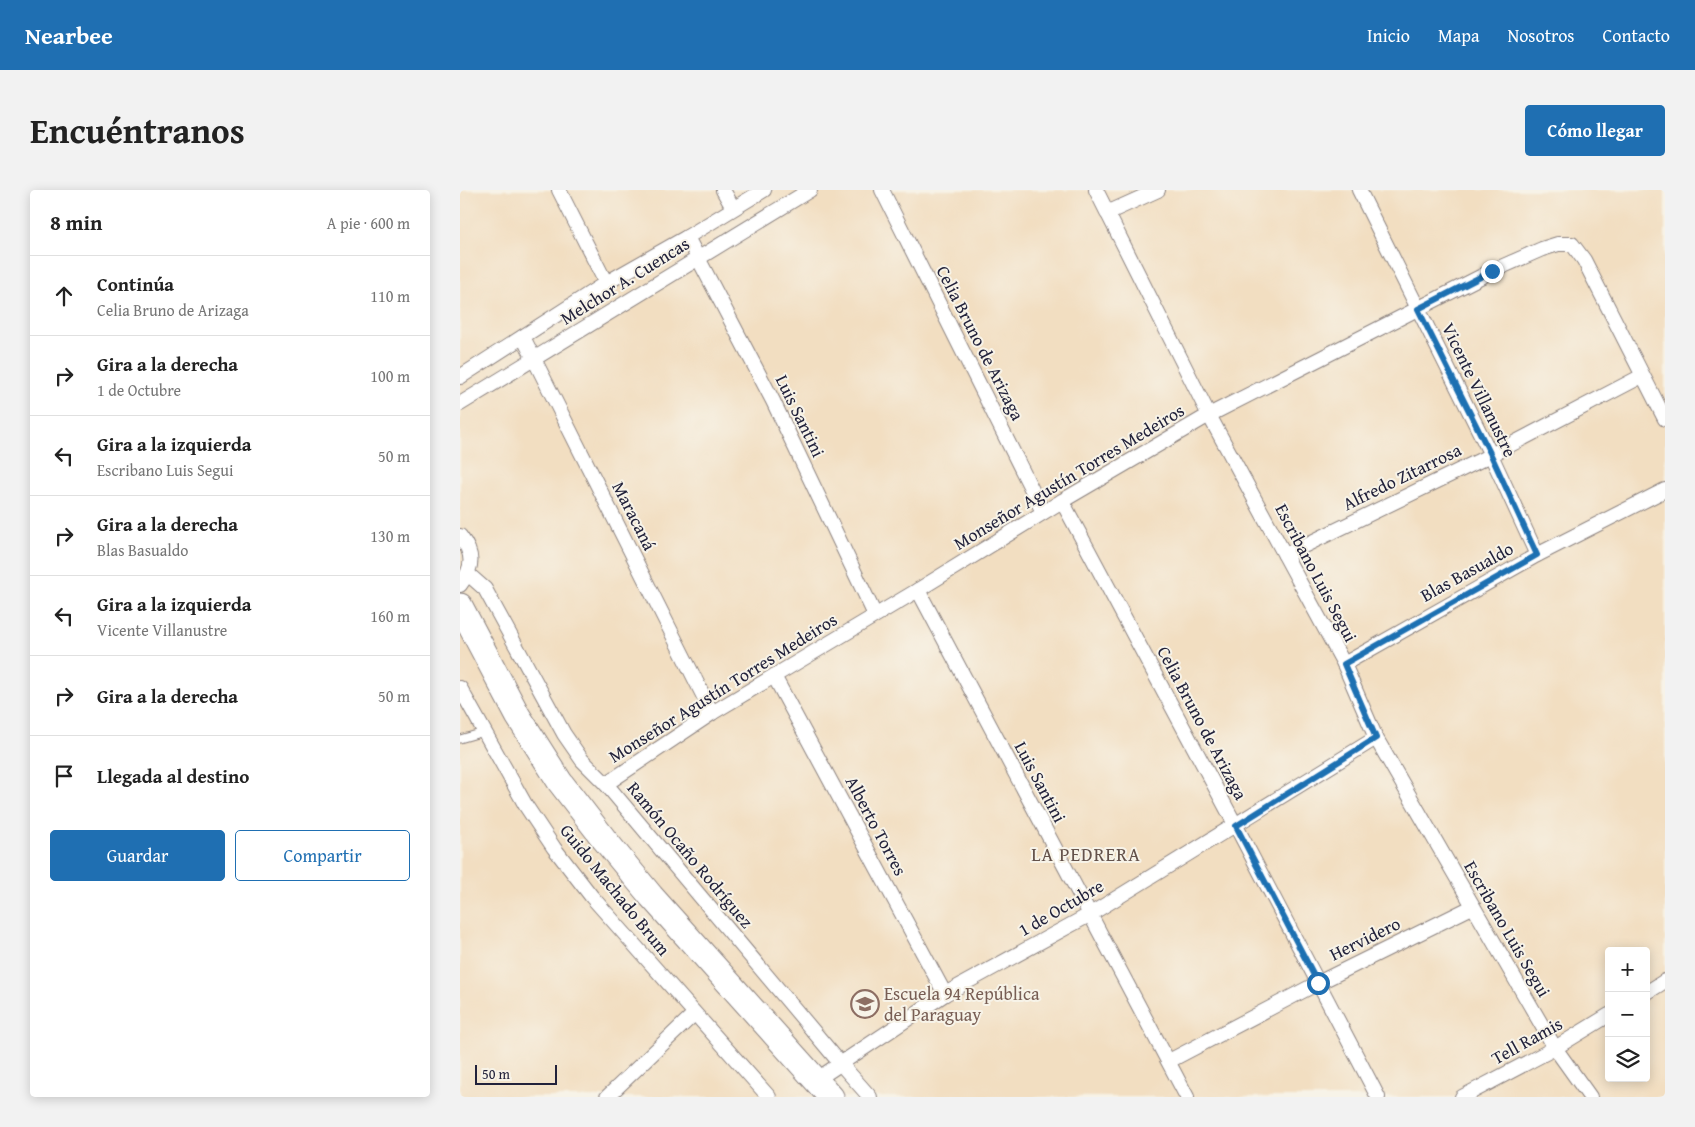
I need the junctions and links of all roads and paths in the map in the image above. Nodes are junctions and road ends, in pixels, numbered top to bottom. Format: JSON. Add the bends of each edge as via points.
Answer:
{"nodes":[{"id":1,"x":559,"y":190,"type":"edge"},
{"id":2,"x":723,"y":190,"type":"edge"},
{"id":3,"x":764,"y":190,"type":"edge"},
{"id":4,"x":810,"y":190,"type":"edge"},
{"id":5,"x":882,"y":190,"type":"edge"},
{"id":6,"x":1096,"y":190,"type":"edge"},
{"id":7,"x":1158,"y":190,"type":"edge"},
{"id":8,"x":1359,"y":190,"type":"edge"},
{"id":9,"x":733,"y":208,"type":"junction"},
{"id":10,"x":1107,"y":213,"type":"junction"},
{"id":11,"x":687,"y":237,"type":"junction"},
{"id":12,"x":698,"y":258,"type":"junction"},
{"id":13,"x":606,"y":283,"type":"junction"},
{"id":14,"x":1418,"y":309,"type":"junction"},
{"id":15,"x":523,"y":337,"type":"junction"},
{"id":16,"x":534,"y":358,"type":"junction"},
{"id":17,"x":1642,"y":376,"type":"junction"},
{"id":18,"x":460,"y":377,"type":"edge"},
{"id":19,"x":460,"y":404,"type":"edge"},
{"id":20,"x":1209,"y":415,"type":"junction"},
{"id":21,"x":1665,"y":418,"type":"edge"},
{"id":22,"x":1491,"y":455,"type":"junction"},
{"id":23,"x":1665,"y":490,"type":"edge"},
{"id":24,"x":1062,"y":501,"type":"junction"},
{"id":25,"x":1044,"y":512,"type":"junction"},
{"id":26,"x":460,"y":536,"type":"edge"},
{"id":27,"x":1285,"y":555,"type":"junction"},
{"id":28,"x":1537,"y":555,"type":"junction"},
{"id":29,"x":464,"y":580,"type":"edge"},
{"id":30,"x":918,"y":590,"type":"junction"},
{"id":31,"x":460,"y":606,"type":"edge"},
{"id":32,"x":875,"y":615,"type":"junction"},
{"id":33,"x":1344,"y":664,"type":"junction"},
{"id":34,"x":774,"y":676,"type":"junction"},
{"id":35,"x":460,"y":688,"type":"edge"},
{"id":36,"x":712,"y":713,"type":"junction"},
{"id":37,"x":484,"y":732,"type":"junction"},
{"id":38,"x":1376,"y":738,"type":"junction"},
{"id":39,"x":460,"y":739,"type":"edge"},
{"id":40,"x":606,"y":784,"type":"junction"},
{"id":41,"x":1236,"y":826,"type":"junction"},
{"id":42,"x":1472,"y":907,"type":"junction"},
{"id":43,"x":1089,"y":915,"type":"junction"},
{"id":44,"x":1665,"y":981,"type":"edge"},
{"id":45,"x":1318,"y":983,"type":"junction"},
{"id":46,"x":1650,"y":990,"type":"edge"},
{"id":47,"x":945,"y":994,"type":"junction"},
{"id":48,"x":694,"y":1014,"type":"junction"},
{"id":49,"x":1605,"y":1017,"type":"edge"},
{"id":50,"x":1555,"y":1048,"type":"junction"},
{"id":51,"x":1169,"y":1061,"type":"junction"},
{"id":52,"x":840,"y":1063,"type":"junction"},
{"id":53,"x":823,"y":1089,"type":"edge"},
{"id":54,"x":607,"y":1097,"type":"edge"},
{"id":55,"x":769,"y":1097,"type":"edge"},
{"id":56,"x":870,"y":1097,"type":"edge"},
{"id":57,"x":1187,"y":1097,"type":"edge"},
{"id":58,"x":1378,"y":1097,"type":"edge"},
{"id":59,"x":1462,"y":1097,"type":"edge"},
{"id":60,"x":1590,"y":1097,"type":"edge"}],
"edges":[{"from":1,"to":13,"type":"street"},
{"from":2,"to":9,"type":"street"},
{"from":3,"to":9,"type":"street","name":"Melchor A. Cuencas"},
{"from":4,"to":12,"type":"street","name":"Melchor A. Cuencas"},
{"from":5,"to":25,"type":"street","name":"Celia Bruno de Arizaga"},
{"from":6,"to":10,"type":"street","name":"Escribano Luis Segui"},
{"from":7,"to":10,"type":"street"},
{"from":8,"to":14,"type":"street","name":"Vicente Villanustre"},
{"from":9,"to":11,"type":"street","name":"Melchor A. Cuencas"},
{"from":10,"to":20,"type":"street","name":"Escribano Luis Segui"},
{"from":11,"to":12,"type":"street","name":"Luis Santini"},
{"from":11,"to":13,"type":"street","name":"Melchor A. Cuencas"},
{"from":12,"to":16,"type":"street","name":"Melchor A. Cuencas"},
{"from":12,"to":32,"type":"street","name":"Luis Santini","via":[[772,401]]},
{"from":13,"to":15,"type":"street","name":"Melchor A. Cuencas"},
{"from":14,"to":17,"type":"street","name":"Monseñor Agustín Torres Medeiros","via":[[1542,248],[1572,244],[1584,260]]},
{"from":14,"to":20,"type":"street","name":"Monseñor Agustín Torres Medeiros"},
{"from":14,"to":22,"type":"street","name":"Vicente Villanustre"},
{"from":15,"to":16,"type":"street","name":"Maracaná"},
{"from":15,"to":18,"type":"street","name":"Melchor A. Cuencas"},
{"from":16,"to":19,"type":"street","name":"Melchor A. Cuencas"},
{"from":16,"to":36,"type":"street","name":"Maracaná"},
{"from":17,"to":21,"type":"street"},
{"from":17,"to":22,"type":"street","name":"Alfredo Zitarrosa"},
{"from":20,"to":24,"type":"street","name":"Monseñor Agustín Torres Medeiros"},
{"from":20,"to":27,"type":"street","name":"Escribano Luis Segui"},
{"from":22,"to":27,"type":"street","name":"Alfredo Zitarrosa"},
{"from":22,"to":28,"type":"street","name":"Vicente Villanustre"},
{"from":23,"to":28,"type":"street","name":"Blas Basualdo"},
{"from":24,"to":25,"type":"street","name":"Monseñor Agustín Torres Medeiros"},
{"from":24,"to":41,"type":"street","name":"Celia Bruno de Arizaga"},
{"from":25,"to":30,"type":"street","name":"Monseñor Agustín Torres Medeiros"},
{"from":26,"to":29,"type":"street","via":[[468,546],[471,562]]},
{"from":27,"to":33,"type":"street","name":"Escribano Luis Segui"},
{"from":28,"to":33,"type":"street","name":"Blas Basualdo"},
{"from":29,"to":40,"type":"street","name":"Ramón Ocaño Rodríguez","via":[[485,589],[564,734],[582,760]]},
{"from":30,"to":32,"type":"street","name":"Monseñor Agustín Torres Medeiros"},
{"from":30,"to":43,"type":"street","name":"Luis Santini"},
{"from":31,"to":53,"type":"highway","via":[[518,716],[560,782],[651,896]]},
{"from":32,"to":34,"type":"street","name":"Monseñor Agustín Torres Medeiros"},
{"from":33,"to":38,"type":"street","name":"Escribano Luis Segui"},
{"from":34,"to":36,"type":"street","name":"Monseñor Agustín Torres Medeiros"},
{"from":34,"to":47,"type":"street","name":"Alberto Torres"},
{"from":35,"to":37,"type":"street","name":"Guido Machado Brum"},
{"from":36,"to":40,"type":"street","name":"Monseñor Agustín Torres Medeiros"},
{"from":37,"to":39,"type":"lane"},
{"from":37,"to":48,"type":"street","name":"Guido Machado Brum","via":[[554,848],[592,897]]},
{"from":38,"to":41,"type":"street","name":"1 de Octubre"},
{"from":38,"to":42,"type":"street","name":"Escribano Luis Segui"},
{"from":40,"to":52,"type":"street","name":"Ramón Ocaño Rodríguez"},
{"from":41,"to":43,"type":"street","name":"1 de Octubre"},
{"from":41,"to":45,"type":"street","name":"Celia Bruno de Arizaga"},
{"from":42,"to":45,"type":"street","name":"Hervidero"},
{"from":42,"to":50,"type":"street","name":"Escribano Luis Segui"},
{"from":43,"to":47,"type":"street","name":"1 de Octubre"},
{"from":43,"to":51,"type":"street","name":"Luis Santini"},
{"from":44,"to":46,"type":"street"},
{"from":45,"to":51,"type":"street","name":"Hervidero"},
{"from":45,"to":58,"type":"street","name":"Celia Bruno de Arizaga"},
{"from":47,"to":52,"type":"street","name":"1 de Octubre"},
{"from":48,"to":54,"type":"street"},
{"from":48,"to":55,"type":"street","name":"Guido Machado Brum"},
{"from":49,"to":50,"type":"street","name":"Tell Ramis"},
{"from":50,"to":59,"type":"street","name":"Tell Ramis"},
{"from":50,"to":60,"type":"street","name":"Escribano Luis Segui"},
{"from":51,"to":57,"type":"street","name":"Luis Santini"},
{"from":52,"to":53,"type":"street","name":"1 de Octubre"},
{"from":52,"to":56,"type":"street","name":"Ramón Ocaño Rodríguez"}]}
